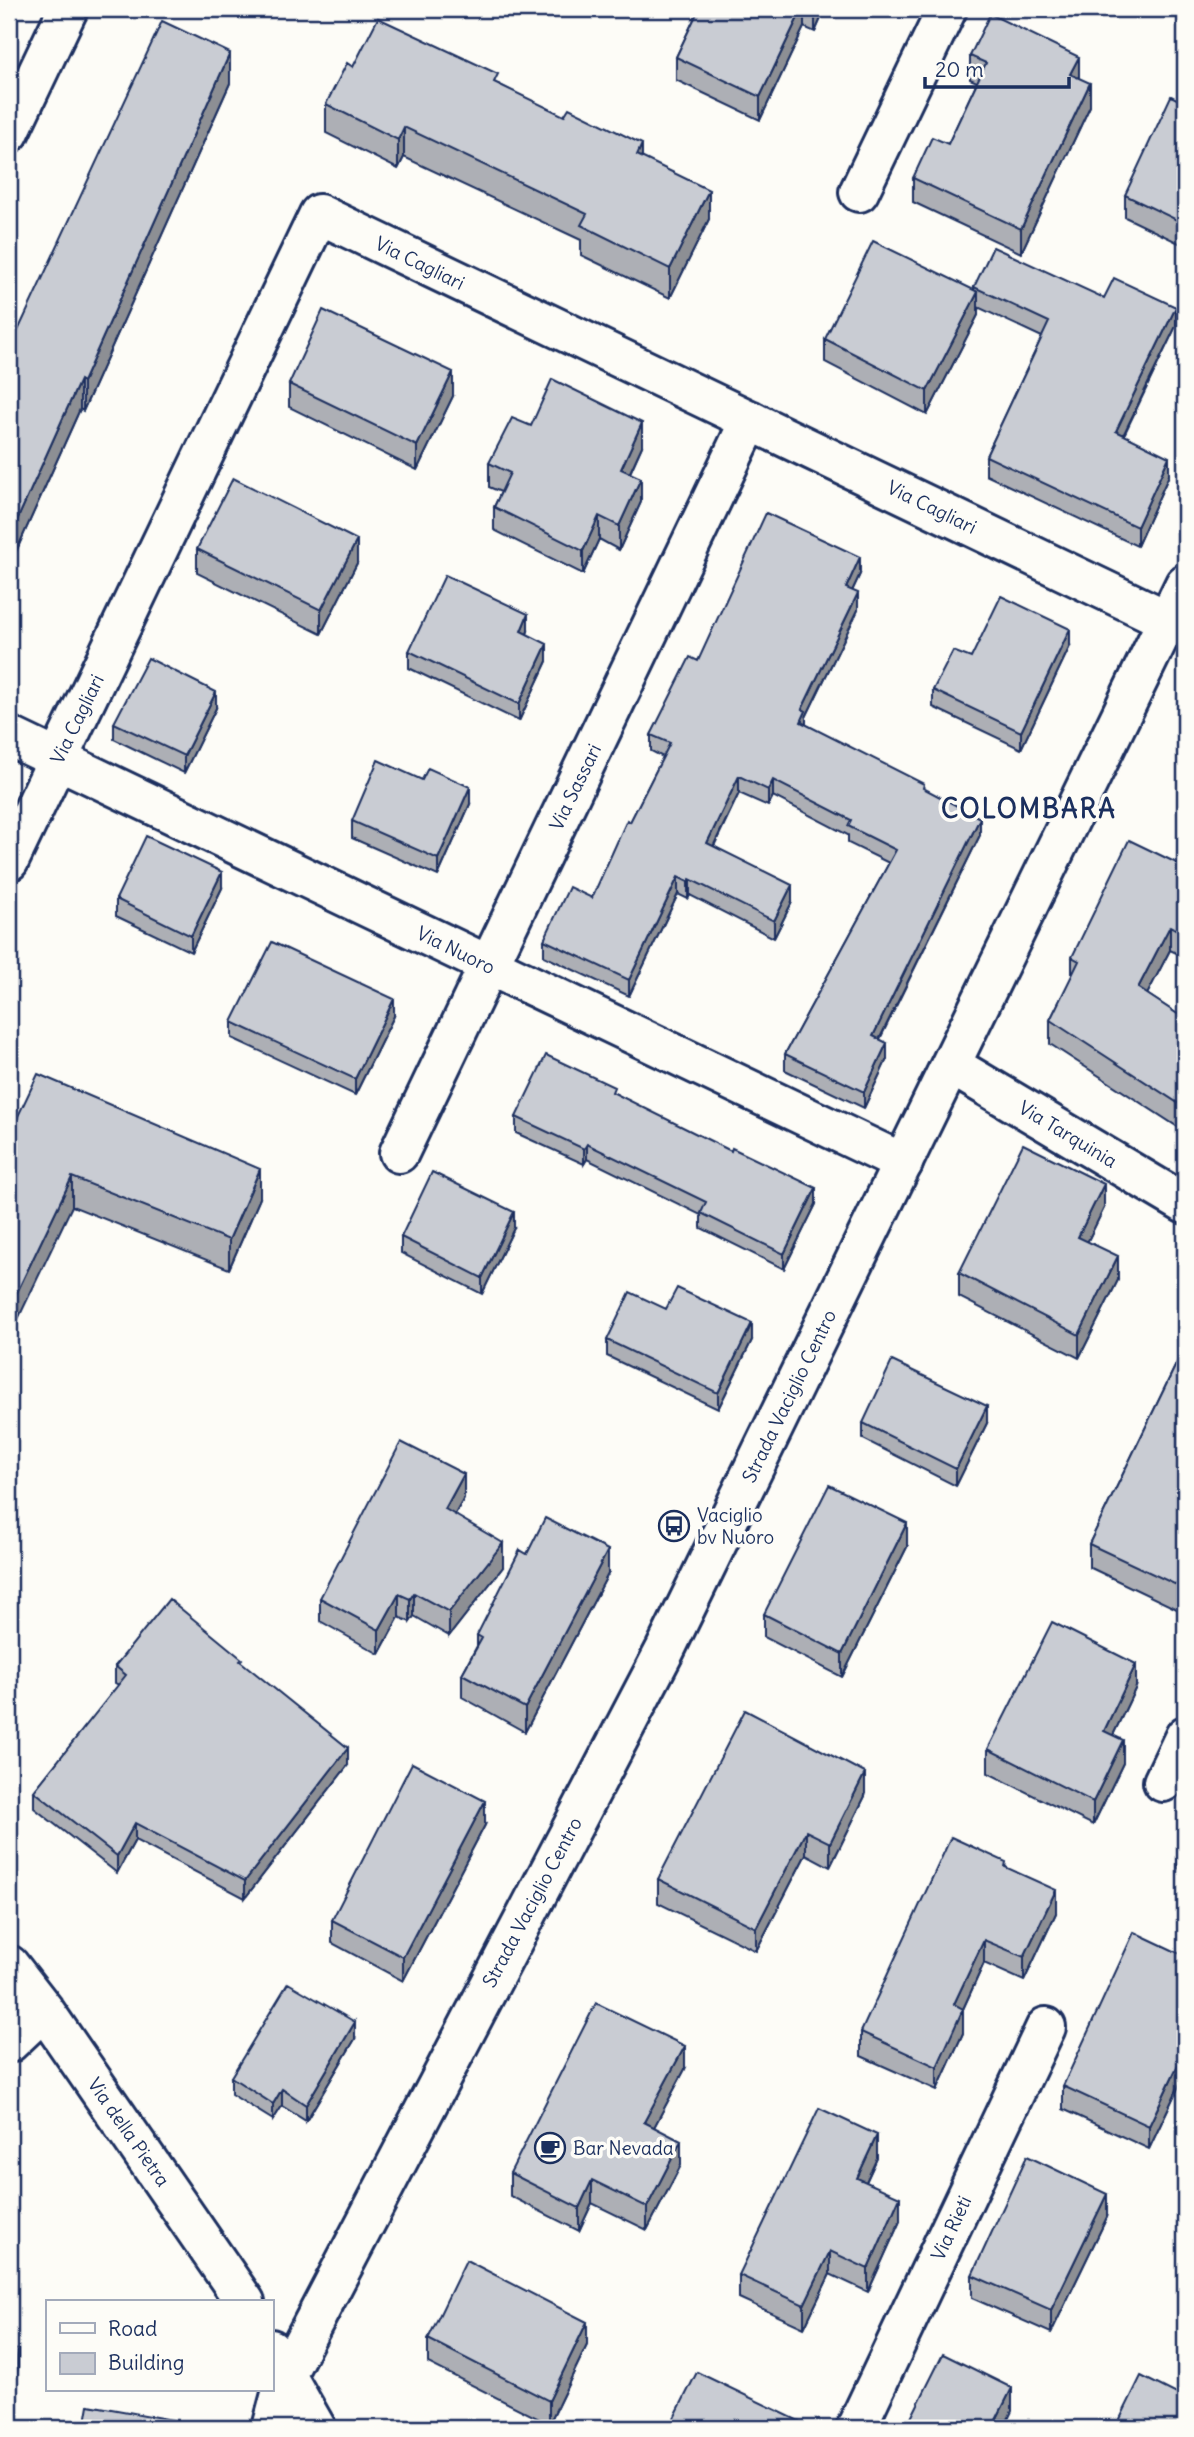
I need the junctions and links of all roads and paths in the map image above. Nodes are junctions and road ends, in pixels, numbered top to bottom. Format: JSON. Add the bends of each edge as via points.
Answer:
{"nodes":[{"id":1,"x":68,"y":9,"type":"edge"},
{"id":2,"x":947,"y":9,"type":"edge"},
{"id":3,"x":9,"y":133,"type":"edge"},
{"id":4,"x":859,"y":192,"type":"dead end"},
{"id":5,"x":750,"y":420,"type":"junction"},
{"id":6,"x":1185,"y":584,"type":"edge"},
{"id":7,"x":1169,"y":621,"type":"junction"},
{"id":8,"x":9,"y":736,"type":"edge"},
{"id":9,"x":57,"y":760,"type":"junction"},
{"id":10,"x":9,"y":861,"type":"edge"},
{"id":11,"x":489,"y":966,"type":"junction"},
{"id":12,"x":951,"y":1065,"type":"junction"},
{"id":13,"x":399,"y":1153,"type":"dead end"},
{"id":14,"x":903,"y":1163,"type":"junction"},
{"id":15,"x":1185,"y":1204,"type":"edge"},
{"id":16,"x":1185,"y":1736,"type":"edge"},
{"id":17,"x":1163,"y":1782,"type":"dead end"},
{"id":18,"x":9,"y":1965,"type":"edge"},
{"id":19,"x":44,"y":2010,"type":"junction"},
{"id":20,"x":1046,"y":2028,"type":"dead end"},
{"id":21,"x":9,"y":2042,"type":"edge"},
{"id":22,"x":244,"y":2300,"type":"edge"},
{"id":23,"x":279,"y":2362,"type":"edge"},
{"id":24,"x":272,"y":2428,"type":"edge"},
{"id":25,"x":316,"y":2428,"type":"edge"},
{"id":26,"x":856,"y":2428,"type":"edge"}],
"edges":[{"from":1,"to":3,"type":"street"},
{"from":2,"to":4,"type":"street"},
{"from":5,"to":7,"type":"street","name":"Via Cagliari"},
{"from":5,"to":9,"type":"street","name":"Via Cagliari","via":[[318,214]]},
{"from":5,"to":11,"type":"street","name":"Via Sassari"},
{"from":6,"to":7,"type":"street","name":"Strada Vaciglio Centro"},
{"from":7,"to":12,"type":"street","name":"Strada Vaciglio Centro"},
{"from":8,"to":9,"type":"street","name":"Via Nuoro"},
{"from":9,"to":10,"type":"street","name":"Via Cagliari"},
{"from":9,"to":11,"type":"street","name":"Via Nuoro"},
{"from":11,"to":13,"type":"street","name":"Via Sassari"},
{"from":11,"to":14,"type":"street","name":"Via Nuoro"},
{"from":12,"to":14,"type":"street","name":"Strada Vaciglio Centro"},
{"from":12,"to":15,"type":"street","name":"Via Tarquinia"},
{"from":14,"to":23,"type":"street","name":"Strada Vaciglio Centro","via":[[658,1662]]},
{"from":16,"to":17,"type":"street"},
{"from":18,"to":19,"type":"street","name":"Via della Pietra"},
{"from":19,"to":21,"type":"street"},
{"from":19,"to":22,"type":"street","name":"Via della Pietra"},
{"from":20,"to":26,"type":"street","name":"Via Rieti"},
{"from":23,"to":24,"type":"street","name":"Strada Vaciglio Centro"},
{"from":23,"to":25,"type":"street"}]}
